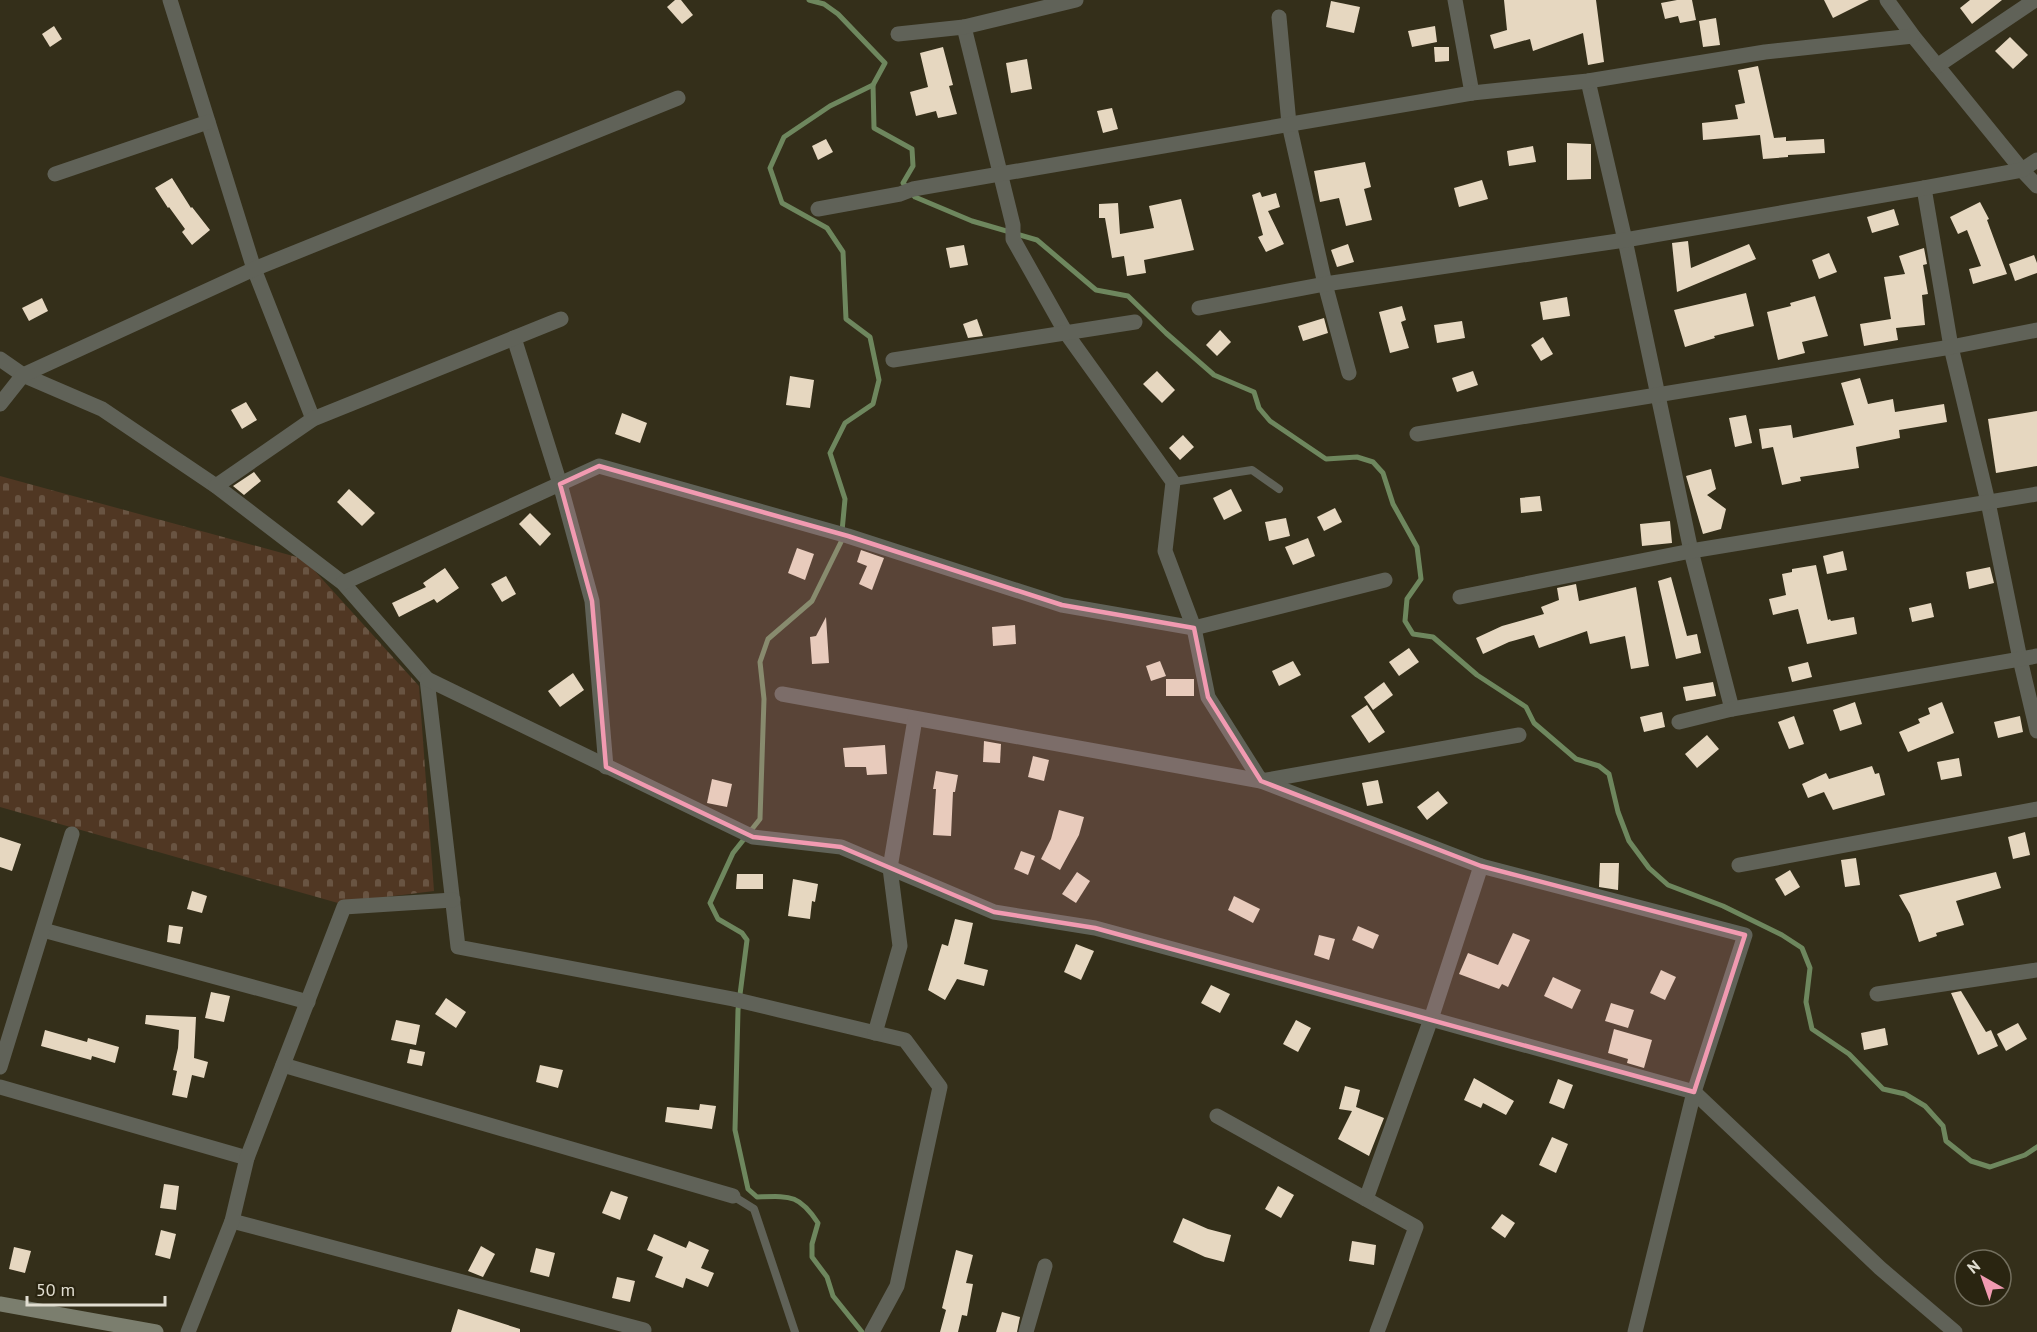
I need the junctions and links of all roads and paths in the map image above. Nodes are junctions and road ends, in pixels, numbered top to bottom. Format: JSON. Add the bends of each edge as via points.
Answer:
{"nodes":[{"id":1,"x":170,"y":0,"type":"edge"},
{"id":2,"x":1076,"y":0,"type":"edge"},
{"id":3,"x":1455,"y":0,"type":"edge"},
{"id":4,"x":1887,"y":0,"type":"edge"},
{"id":5,"x":2035,"y":0,"type":"edge"},
{"id":6,"x":1279,"y":17,"type":"dead end"},
{"id":7,"x":964,"y":27,"type":"junction"},
{"id":8,"x":898,"y":34,"type":"dead end"},
{"id":9,"x":1913,"y":36,"type":"junction"},
{"id":10,"x":1937,"y":66,"type":"junction"},
{"id":11,"x":1588,"y":81,"type":"junction"},
{"id":12,"x":1472,"y":93,"type":"junction"},
{"id":13,"x":678,"y":98,"type":"dead end"},
{"id":14,"x":208,"y":122,"type":"junction"},
{"id":15,"x":1289,"y":124,"type":"junction"},
{"id":16,"x":2037,"y":160,"type":"edge"},
{"id":17,"x":2022,"y":170,"type":"junction"},
{"id":18,"x":55,"y":174,"type":"dead end"},
{"id":19,"x":999,"y":174,"type":"junction"},
{"id":20,"x":2037,"y":186,"type":"edge"},
{"id":21,"x":1924,"y":188,"type":"junction"},
{"id":22,"x":818,"y":209,"type":"dead end"},
{"id":23,"x":1625,"y":240,"type":"junction"},
{"id":24,"x":254,"y":269,"type":"junction"},
{"id":25,"x":1325,"y":284,"type":"junction"},
{"id":26,"x":1199,"y":308,"type":"dead end"},
{"id":27,"x":561,"y":319,"type":"dead end"},
{"id":28,"x":1135,"y":322,"type":"dead end"},
{"id":29,"x":2037,"y":330,"type":"edge"},
{"id":30,"x":1066,"y":333,"type":"junction"},
{"id":31,"x":514,"y":338,"type":"junction"},
{"id":32,"x":1951,"y":347,"type":"junction"},
{"id":33,"x":0,"y":359,"type":"edge"},
{"id":34,"x":893,"y":360,"type":"dead end"},
{"id":35,"x":1349,"y":373,"type":"dead end"},
{"id":36,"x":23,"y":375,"type":"junction"},
{"id":37,"x":1657,"y":394,"type":"junction"},
{"id":38,"x":0,"y":404,"type":"edge"},
{"id":39,"x":313,"y":419,"type":"junction"},
{"id":40,"x":1417,"y":434,"type":"dead end"},
{"id":41,"x":1173,"y":482,"type":"junction"},
{"id":42,"x":560,"y":484,"type":"junction"},
{"id":43,"x":216,"y":486,"type":"junction"},
{"id":44,"x":1279,"y":489,"type":"dead end"},
{"id":45,"x":2037,"y":494,"type":"edge"},
{"id":46,"x":1988,"y":502,"type":"junction"},
{"id":47,"x":1691,"y":551,"type":"junction"},
{"id":48,"x":1385,"y":580,"type":"dead end"},
{"id":49,"x":343,"y":583,"type":"junction"},
{"id":50,"x":1460,"y":597,"type":"dead end"},
{"id":51,"x":1194,"y":628,"type":"junction"},
{"id":52,"x":2037,"y":656,"type":"edge"},
{"id":53,"x":2020,"y":659,"type":"junction"},
{"id":54,"x":427,"y":680,"type":"junction"},
{"id":55,"x":782,"y":694,"type":"dead end"},
{"id":56,"x":1732,"y":709,"type":"junction"},
{"id":57,"x":915,"y":719,"type":"junction"},
{"id":58,"x":1679,"y":722,"type":"dead end"},
{"id":59,"x":2037,"y":731,"type":"edge"},
{"id":60,"x":1519,"y":735,"type":"dead end"},
{"id":61,"x":606,"y":767,"type":"junction"},
{"id":62,"x":1261,"y":781,"type":"junction"},
{"id":63,"x":2037,"y":809,"type":"edge"},
{"id":64,"x":72,"y":834,"type":"dead end"},
{"id":65,"x":1739,"y":865,"type":"dead end"},
{"id":66,"x":1481,"y":866,"type":"junction"},
{"id":67,"x":890,"y":868,"type":"junction"},
{"id":68,"x":453,"y":900,"type":"junction"},
{"id":69,"x":43,"y":930,"type":"junction"},
{"id":70,"x":2037,"y":970,"type":"edge"},
{"id":71,"x":1877,"y":993,"type":"dead end"},
{"id":72,"x":308,"y":1002,"type":"junction"},
{"id":73,"x":1431,"y":1019,"type":"junction"},
{"id":74,"x":875,"y":1033,"type":"junction"},
{"id":75,"x":283,"y":1065,"type":"junction"},
{"id":76,"x":0,"y":1067,"type":"edge"},
{"id":77,"x":0,"y":1087,"type":"edge"},
{"id":78,"x":1694,"y":1092,"type":"junction"},
{"id":79,"x":1217,"y":1116,"type":"dead end"},
{"id":80,"x":247,"y":1158,"type":"junction"},
{"id":81,"x":733,"y":1196,"type":"joint"},
{"id":82,"x":1366,"y":1199,"type":"junction"},
{"id":83,"x":232,"y":1221,"type":"junction"},
{"id":84,"x":1045,"y":1266,"type":"dead end"},
{"id":85,"x":0,"y":1304,"type":"edge"},
{"id":86,"x":156,"y":1332,"type":"edge"},
{"id":87,"x":188,"y":1332,"type":"edge"},
{"id":88,"x":643,"y":1332,"type":"edge"},
{"id":89,"x":795,"y":1332,"type":"edge"},
{"id":90,"x":872,"y":1332,"type":"edge"},
{"id":91,"x":1026,"y":1332,"type":"edge"},
{"id":92,"x":1377,"y":1332,"type":"edge"},
{"id":93,"x":1635,"y":1332,"type":"edge"},
{"id":94,"x":1955,"y":1332,"type":"edge"}],
"edges":[{"from":1,"to":14,"type":"street"},
{"from":2,"to":7,"type":"street"},
{"from":3,"to":12,"type":"street"},
{"from":4,"to":9,"type":"street"},
{"from":5,"to":10,"type":"street"},
{"from":6,"to":15,"type":"street"},
{"from":7,"to":8,"type":"street"},
{"from":7,"to":19,"type":"street"},
{"from":9,"to":10,"type":"street"},
{"from":9,"to":11,"type":"street","via":[[1765,52]]},
{"from":10,"to":17,"type":"street"},
{"from":11,"to":12,"type":"street"},
{"from":11,"to":23,"type":"street"},
{"from":12,"to":15,"type":"street"},
{"from":13,"to":24,"type":"street"},
{"from":14,"to":18,"type":"street"},
{"from":14,"to":24,"type":"street"},
{"from":15,"to":19,"type":"street"},
{"from":15,"to":25,"type":"street"},
{"from":16,"to":17,"type":"street"},
{"from":17,"to":20,"type":"street"},
{"from":17,"to":21,"type":"street"},
{"from":19,"to":22,"type":"street"},
{"from":19,"to":30,"type":"street","via":[[1013,232]]},
{"from":21,"to":23,"type":"street"},
{"from":21,"to":32,"type":"street"},
{"from":23,"to":25,"type":"street"},
{"from":23,"to":37,"type":"street"},
{"from":24,"to":36,"type":"street"},
{"from":24,"to":39,"type":"street"},
{"from":25,"to":26,"type":"street"},
{"from":25,"to":35,"type":"street"},
{"from":27,"to":31,"type":"street"},
{"from":28,"to":30,"type":"street"},
{"from":29,"to":32,"type":"street"},
{"from":30,"to":34,"type":"street"},
{"from":30,"to":41,"type":"street"},
{"from":31,"to":39,"type":"street"},
{"from":31,"to":42,"type":"street"},
{"from":32,"to":37,"type":"street"},
{"from":32,"to":46,"type":"street"},
{"from":33,"to":36,"type":"street"},
{"from":36,"to":38,"type":"street"},
{"from":36,"to":43,"type":"street","via":[[102,409]]},
{"from":37,"to":40,"type":"street"},
{"from":37,"to":47,"type":"street"},
{"from":39,"to":43,"type":"street"},
{"from":41,"to":44,"type":"lane","via":[[1252,470]]},
{"from":41,"to":51,"type":"street","via":[[1165,551]]},
{"from":42,"to":49,"type":"street"},
{"from":42,"to":51,"type":"street","via":[[598,466],[843,534],[1062,606]]},
{"from":42,"to":61,"type":"street","via":[[592,601]]},
{"from":43,"to":49,"type":"street"},
{"from":45,"to":46,"type":"street"},
{"from":46,"to":47,"type":"street"},
{"from":46,"to":53,"type":"street"},
{"from":47,"to":50,"type":"street"},
{"from":47,"to":56,"type":"street"},
{"from":48,"to":51,"type":"street"},
{"from":49,"to":54,"type":"street"},
{"from":51,"to":62,"type":"street","via":[[1208,697]]},
{"from":52,"to":53,"type":"street"},
{"from":53,"to":56,"type":"street"},
{"from":53,"to":59,"type":"street"},
{"from":54,"to":61,"type":"street"},
{"from":54,"to":68,"type":"street"},
{"from":55,"to":57,"type":"street"},
{"from":56,"to":58,"type":"street"},
{"from":57,"to":62,"type":"street"},
{"from":57,"to":67,"type":"street"},
{"from":60,"to":62,"type":"street"},
{"from":61,"to":67,"type":"street","via":[[747,835],[841,848]]},
{"from":62,"to":66,"type":"street"},
{"from":63,"to":65,"type":"street"},
{"from":64,"to":69,"type":"street"},
{"from":66,"to":73,"type":"street"},
{"from":66,"to":78,"type":"street","via":[[1744,934]]},
{"from":67,"to":73,"type":"street","via":[[994,912],[1095,928]]},
{"from":67,"to":74,"type":"street","via":[[900,946]]},
{"from":68,"to":72,"type":"street","via":[[344,907]]},
{"from":68,"to":74,"type":"street","via":[[458,947],[739,1001]]},
{"from":69,"to":72,"type":"street"},
{"from":69,"to":76,"type":"street"},
{"from":70,"to":71,"type":"street"},
{"from":72,"to":75,"type":"street"},
{"from":73,"to":78,"type":"street"},
{"from":73,"to":82,"type":"street"},
{"from":74,"to":90,"type":"street","via":[[904,1040],[940,1087],[897,1286]]},
{"from":75,"to":80,"type":"street"},
{"from":75,"to":81,"type":"street"},
{"from":77,"to":80,"type":"street"},
{"from":78,"to":93,"type":"street"},
{"from":78,"to":94,"type":"street","via":[[1880,1268]]},
{"from":79,"to":82,"type":"street"},
{"from":80,"to":83,"type":"street"},
{"from":81,"to":89,"type":"lane","via":[[754,1209]]},
{"from":82,"to":92,"type":"street","via":[[1416,1227]]},
{"from":83,"to":87,"type":"street"},
{"from":83,"to":88,"type":"street"},
{"from":84,"to":91,"type":"street"},
{"from":85,"to":86,"type":"street"}]}
